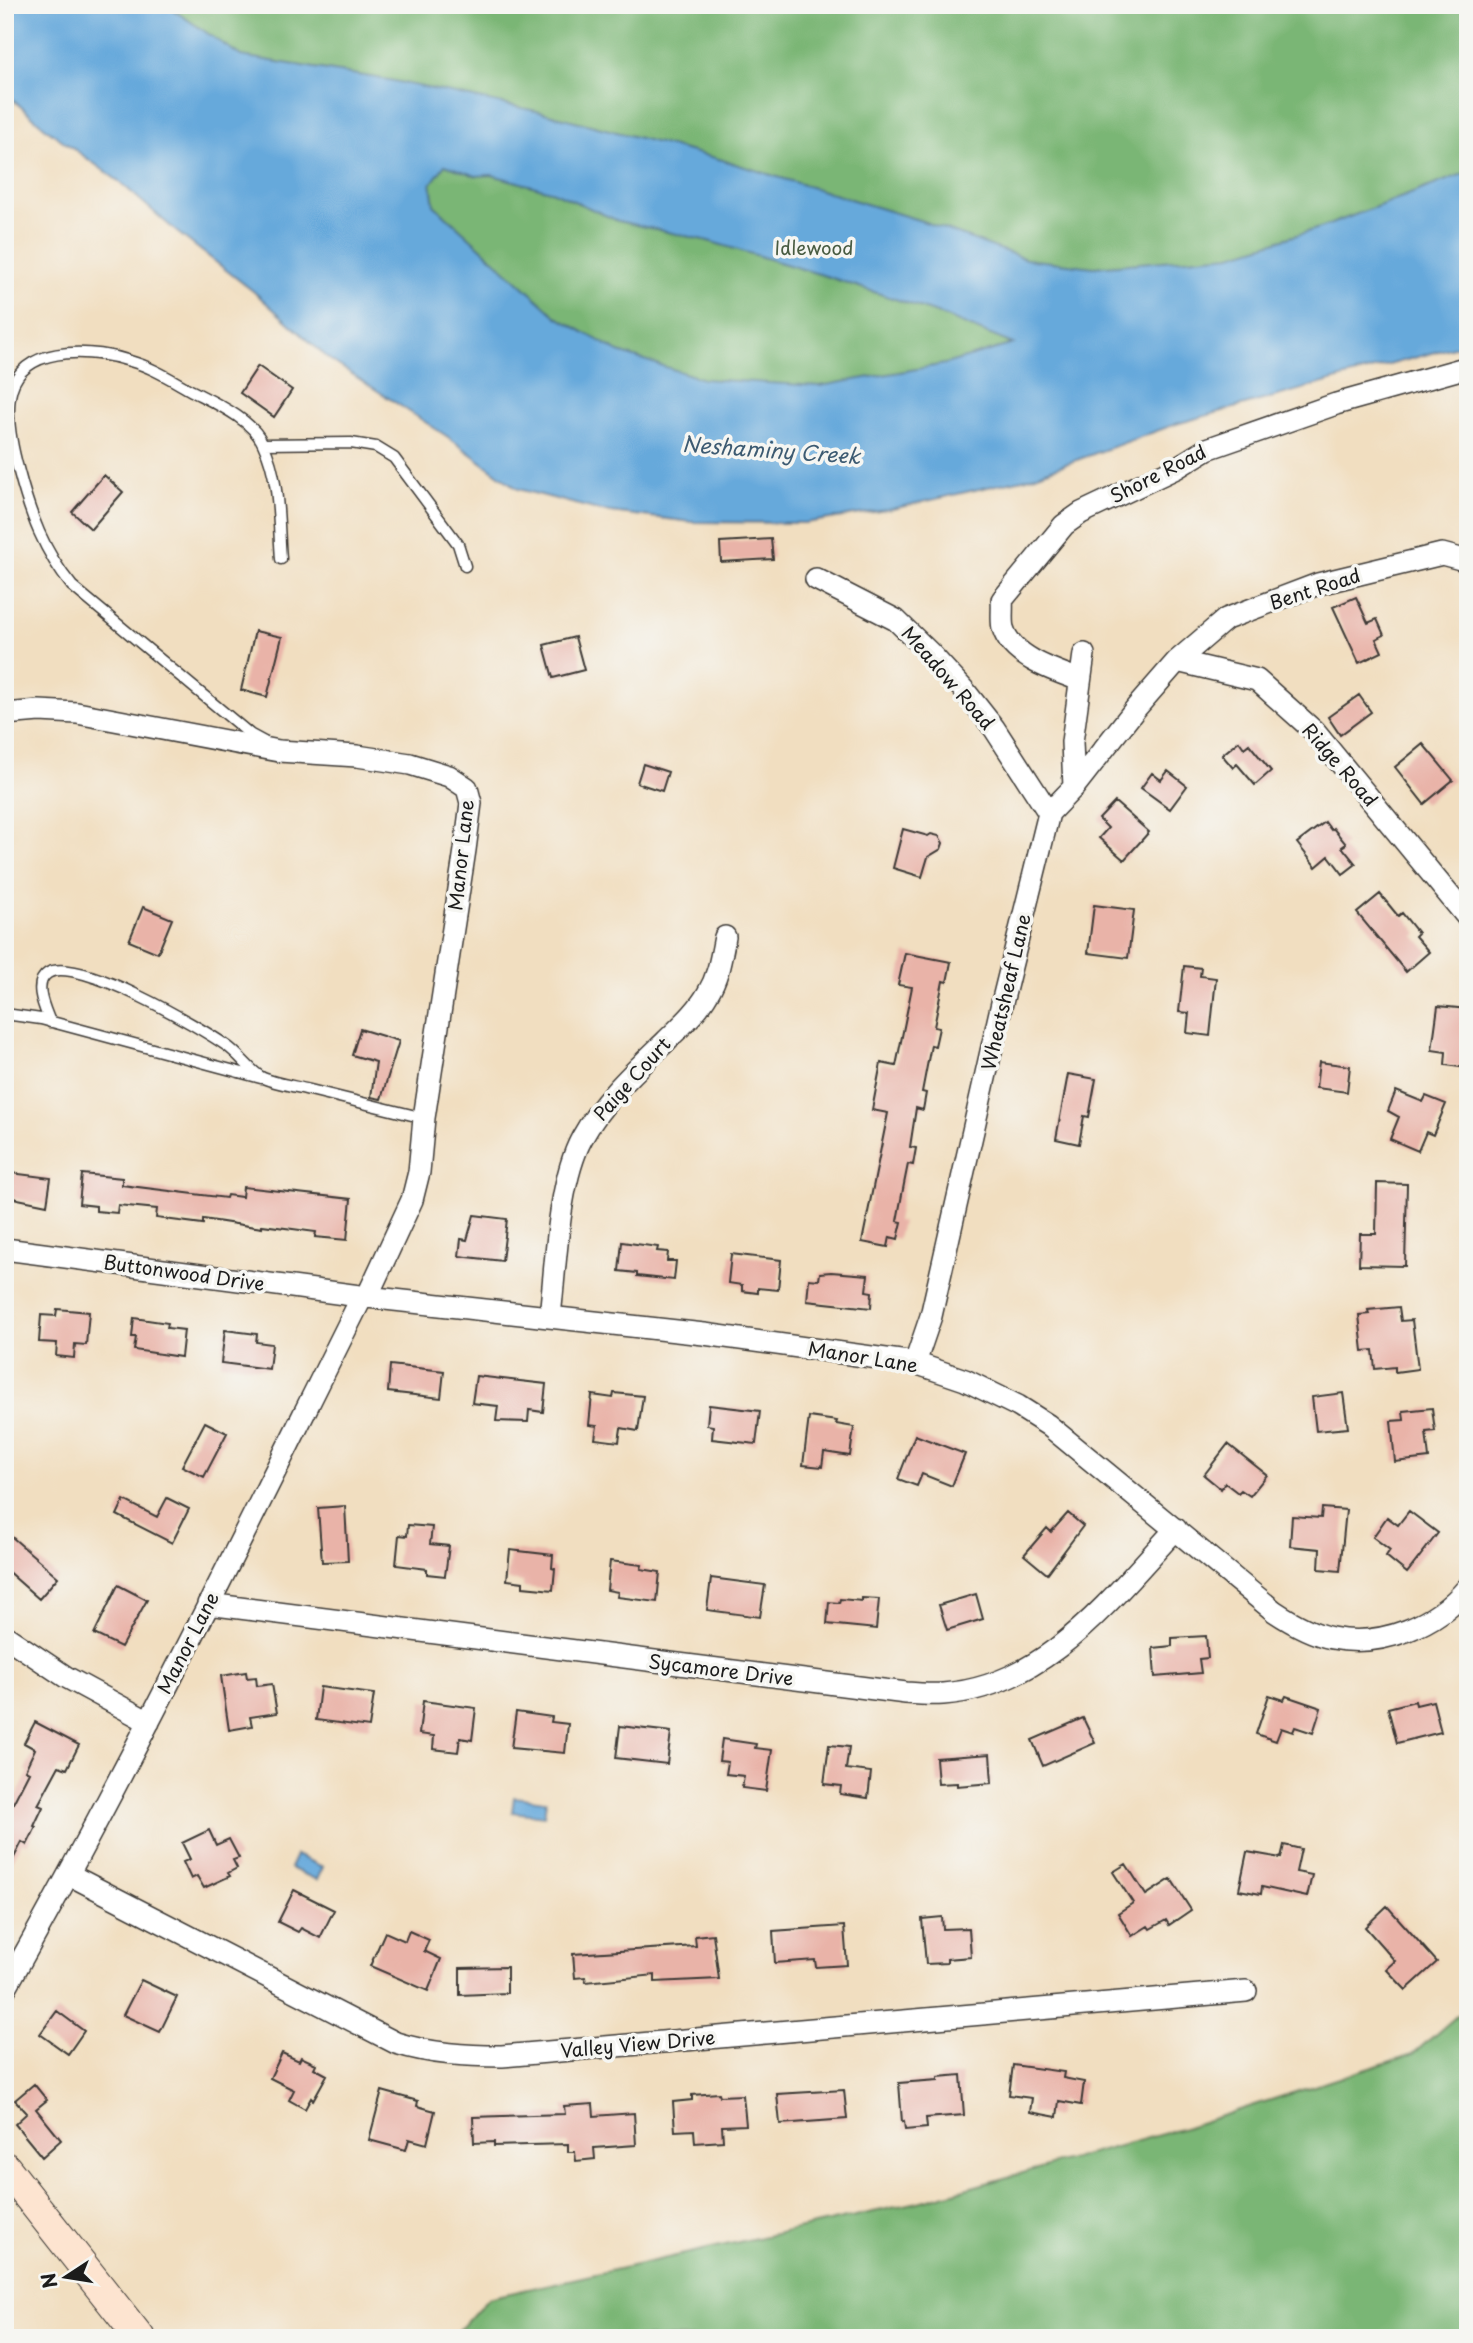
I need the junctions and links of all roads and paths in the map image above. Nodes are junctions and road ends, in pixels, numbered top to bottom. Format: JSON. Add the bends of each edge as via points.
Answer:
{"nodes":[{"id":1,"x":1468,"y":367,"type":"edge"},
{"id":2,"x":263,"y":444,"type":"junction"},
{"id":3,"x":281,"y":559,"type":"dead end"},
{"id":4,"x":1468,"y":561,"type":"edge"},
{"id":5,"x":465,"y":566,"type":"dead end"},
{"id":6,"x":816,"y":579,"type":"dead end"},
{"id":7,"x":1084,"y":654,"type":"dead end"},
{"id":8,"x":1177,"y":661,"type":"junction"},
{"id":9,"x":1080,"y":680,"type":"junction"},
{"id":10,"x":5,"y":714,"type":"edge"},
{"id":11,"x":279,"y":751,"type":"junction"},
{"id":12,"x":1074,"y":787,"type":"junction"},
{"id":13,"x":1049,"y":813,"type":"junction"},
{"id":14,"x":1468,"y":918,"type":"edge"},
{"id":15,"x":725,"y":937,"type":"dead end"},
{"id":16,"x":5,"y":1014,"type":"edge"},
{"id":17,"x":50,"y":1022,"type":"junction"},
{"id":18,"x":261,"y":1078,"type":"junction"},
{"id":19,"x":424,"y":1118,"type":"junction"},
{"id":20,"x":5,"y":1249,"type":"edge"},
{"id":21,"x":364,"y":1297,"type":"junction"},
{"id":22,"x":550,"y":1316,"type":"junction"},
{"id":23,"x":915,"y":1363,"type":"junction"},
{"id":24,"x":1176,"y":1529,"type":"junction"},
{"id":25,"x":1468,"y":1587,"type":"edge"},
{"id":26,"x":208,"y":1604,"type":"junction"},
{"id":27,"x":5,"y":1636,"type":"edge"},
{"id":28,"x":149,"y":1722,"type":"junction"},
{"id":29,"x":70,"y":1874,"type":"junction"},
{"id":30,"x":5,"y":1989,"type":"edge"},
{"id":31,"x":1246,"y":1991,"type":"dead end"},
{"id":32,"x":8,"y":2175,"type":"edge"},
{"id":33,"x":140,"y":2338,"type":"edge"}],
"edges":[{"from":1,"to":9,"type":"street","name":"Shore Road","via":[[1336,404],[1207,449],[1064,525],[1002,600],[1003,629],[1019,651]]},
{"from":2,"to":3,"type":"lane","via":[[276,490]]},
{"from":2,"to":5,"type":"lane","via":[[376,447],[394,458],[416,485],[458,544]]},
{"from":2,"to":11,"type":"lane","via":[[245,422],[202,396],[132,361],[104,354],[61,354],[38,360],[14,384],[10,421],[17,465],[28,507],[58,570],[251,735]]},
{"from":4,"to":8,"type":"street","name":"Bent Road","via":[[1442,554],[1318,584],[1226,619]]},
{"from":6,"to":13,"type":"street","name":"Meadow Road","via":[[896,620],[930,653],[993,728]]},
{"from":7,"to":9,"type":"street"},
{"from":8,"to":12,"type":"street","name":"Wheatsheaf Lane"},
{"from":8,"to":14,"type":"street","name":"Ridge Road","via":[[1257,680],[1314,731]]},
{"from":9,"to":12,"type":"street","via":[[1072,742]]},
{"from":10,"to":11,"type":"street","name":"Manor Lane","via":[[76,713]]},
{"from":11,"to":19,"type":"street","name":"Manor Lane","via":[[410,764],[449,776],[467,788],[471,803],[465,850]]},
{"from":12,"to":13,"type":"street","name":"Wheatsheaf Lane"},
{"from":13,"to":23,"type":"street","name":"Wheatsheaf Lane","via":[[931,1317]]},
{"from":15,"to":22,"type":"street","name":"Paige Court","via":[[718,974],[708,995],[602,1108],[578,1146],[565,1192]]},
{"from":16,"to":17,"type":"lane"},
{"from":17,"to":18,"type":"lane"},
{"from":17,"to":18,"type":"lane","via":[[41,999],[43,980],[48,973],[69,971],[116,986],[198,1027],[230,1048]]},
{"from":18,"to":19,"type":"lane"},
{"from":19,"to":21,"type":"street","name":"Manor Lane","via":[[412,1200]]},
{"from":20,"to":21,"type":"street","name":"Buttonwood Drive"},
{"from":21,"to":22,"type":"street","name":"Manor Lane"},
{"from":21,"to":26,"type":"street","name":"Manor Lane"},
{"from":22,"to":23,"type":"street","name":"Manor Lane"},
{"from":23,"to":24,"type":"street","name":"Manor Lane","via":[[965,1380],[1018,1406],[1069,1439]]},
{"from":24,"to":25,"type":"street","name":"Manor Lane","via":[[1274,1611],[1332,1638],[1378,1639],[1413,1628],[1436,1617]]},
{"from":24,"to":26,"type":"street","name":"Sycamore Drive","via":[[1063,1646],[1006,1679],[944,1694],[906,1693]]},
{"from":26,"to":28,"type":"street","name":"Manor Lane"},
{"from":27,"to":28,"type":"street","via":[[65,1677]]},
{"from":28,"to":29,"type":"street","name":"Manor Lane"},
{"from":29,"to":30,"type":"street","name":"Manor Lane"},
{"from":29,"to":31,"type":"street","name":"Valley View Drive","via":[[396,2043],[470,2056]]},
{"from":32,"to":33,"type":"street"}]}
